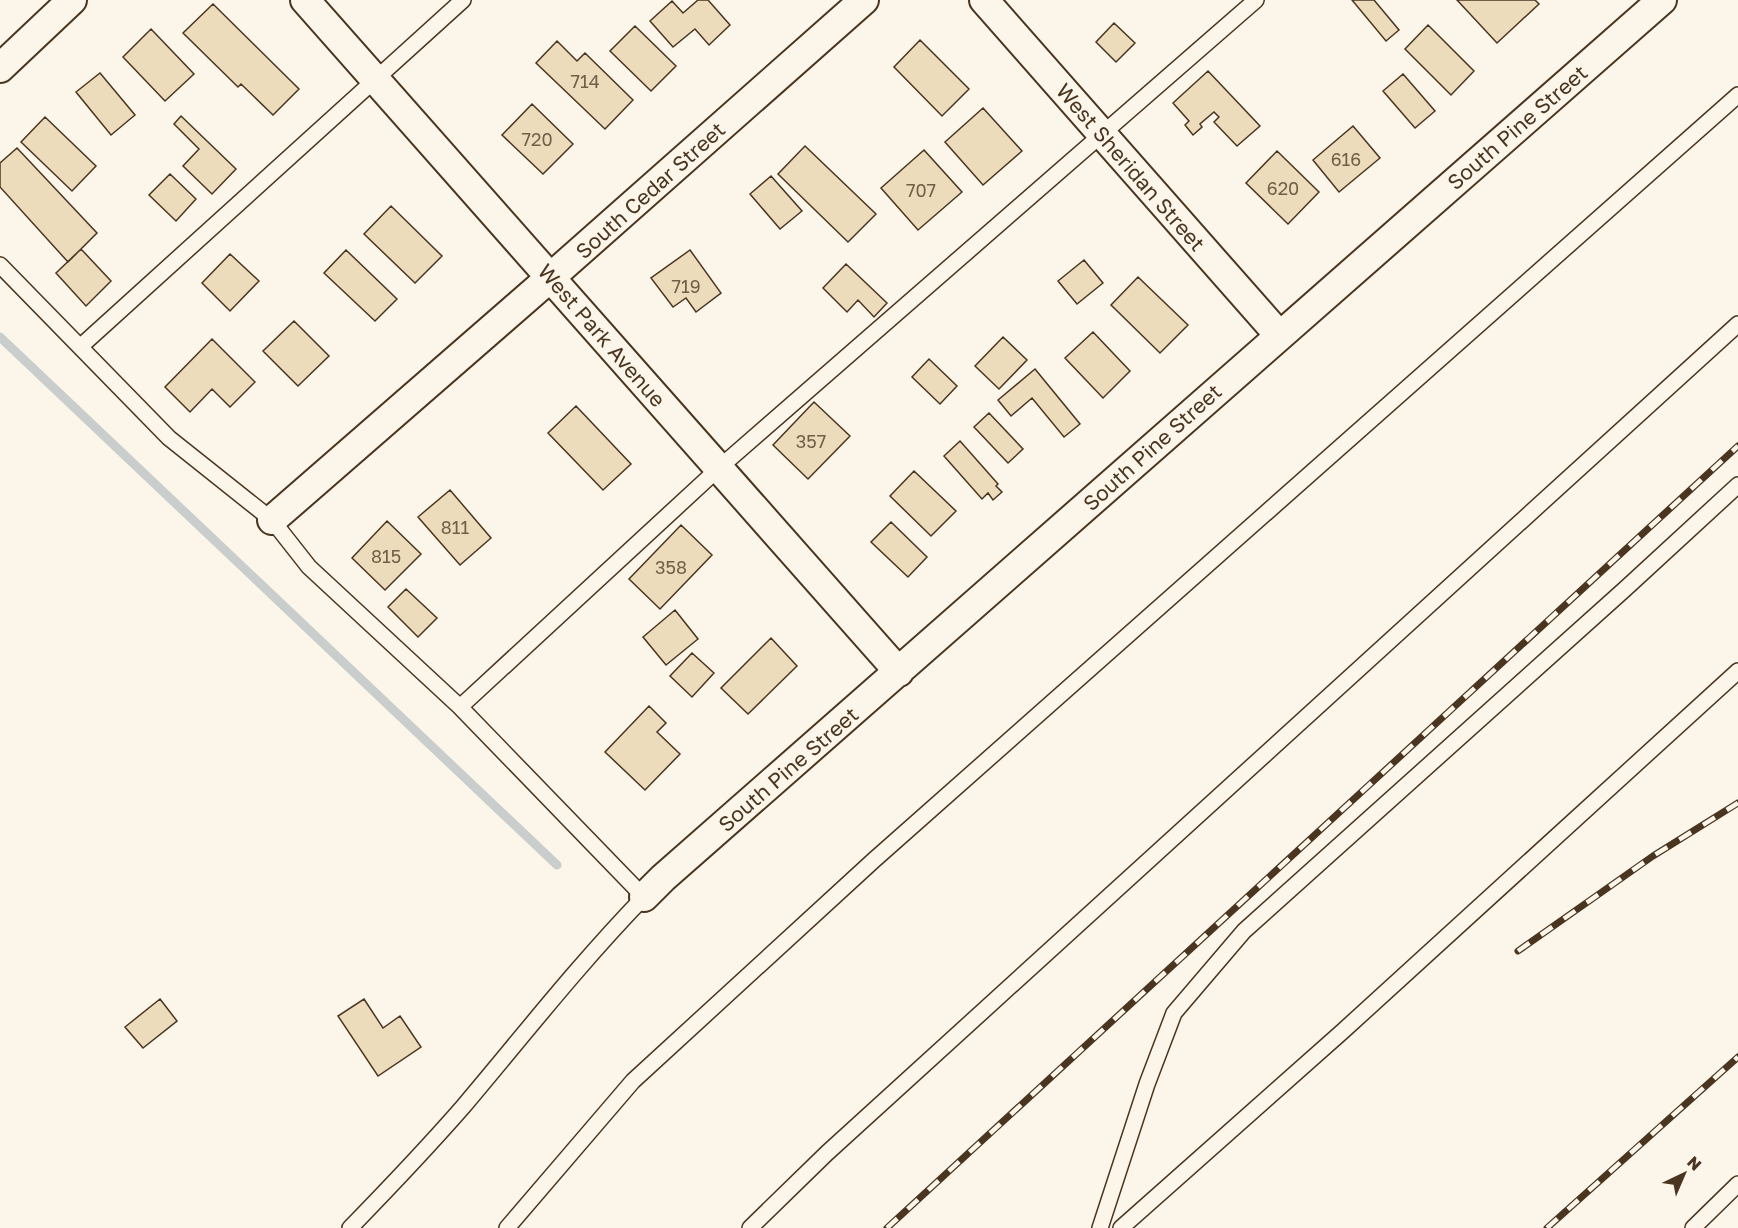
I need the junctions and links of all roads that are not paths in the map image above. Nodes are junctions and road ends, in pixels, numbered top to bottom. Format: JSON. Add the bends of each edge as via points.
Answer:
{"nodes":[{"id":1,"x":72,"y":0,"type":"edge"},
{"id":2,"x":304,"y":0,"type":"edge"},
{"id":3,"x":463,"y":0,"type":"edge"},
{"id":4,"x":864,"y":0,"type":"edge"},
{"id":5,"x":984,"y":0,"type":"edge"},
{"id":6,"x":1257,"y":0,"type":"edge"},
{"id":7,"x":1655,"y":2,"type":"edge"},
{"id":8,"x":0,"y":69,"type":"edge"},
{"id":9,"x":375,"y":79,"type":"junction"},
{"id":10,"x":1738,"y":95,"type":"edge"},
{"id":11,"x":1102,"y":134,"type":"junction"},
{"id":12,"x":0,"y":265,"type":"edge"},
{"id":13,"x":551,"y":277,"type":"junction"},
{"id":14,"x":1738,"y":324,"type":"edge"},
{"id":15,"x":1279,"y":335,"type":"junction"},
{"id":16,"x":80,"y":347,"type":"junction"},
{"id":17,"x":719,"y":468,"type":"junction"},
{"id":18,"x":1738,"y":485,"type":"edge"},
{"id":19,"x":272,"y":520,"type":"junction"},
{"id":20,"x":1738,"y":671,"type":"edge"},
{"id":21,"x":898,"y":672,"type":"junction"},
{"id":22,"x":460,"y":707,"type":"junction"},
{"id":23,"x":644,"y":897,"type":"junction"},
{"id":24,"x":1738,"y":1184,"type":"edge"},
{"id":25,"x":350,"y":1228,"type":"edge"},
{"id":26,"x":507,"y":1228,"type":"edge"},
{"id":27,"x":750,"y":1228,"type":"edge"},
{"id":28,"x":1100,"y":1228,"type":"edge"},
{"id":29,"x":1121,"y":1228,"type":"edge"},
{"id":30,"x":1693,"y":1228,"type":"edge"}],
"edges":[{"from":1,"to":8,"type":"street"},
{"from":2,"to":9,"type":"street","name":"West Park Avenue"},
{"from":3,"to":9,"type":"lane"},
{"from":4,"to":13,"type":"street","name":"South Cedar Street"},
{"from":5,"to":11,"type":"street","name":"West Sheridan Street"},
{"from":6,"to":11,"type":"lane"},
{"from":7,"to":15,"type":"street","name":"South Pine Street"},
{"from":9,"to":13,"type":"street","name":"West Park Avenue"},
{"from":9,"to":16,"type":"lane"},
{"from":10,"to":26,"type":"lane","via":[[883,852],[650,1065]]},
{"from":11,"to":15,"type":"street","name":"West Sheridan Street"},
{"from":11,"to":17,"type":"lane"},
{"from":12,"to":16,"type":"lane"},
{"from":13,"to":17,"type":"street","name":"West Park Avenue"},
{"from":13,"to":19,"type":"street","name":"South Cedar Street"},
{"from":14,"to":27,"type":"lane","via":[[827,1153]]},
{"from":15,"to":21,"type":"street","name":"South Pine Street"},
{"from":16,"to":19,"type":"lane","via":[[169,438]]},
{"from":17,"to":21,"type":"street","name":"West Park Avenue"},
{"from":17,"to":22,"type":"lane"},
{"from":18,"to":28,"type":"lane","via":[[1244,930],[1174,1013]]},
{"from":19,"to":22,"type":"lane","via":[[309,567]]},
{"from":20,"to":29,"type":"lane"},
{"from":21,"to":23,"type":"street","name":"South Pine Street"},
{"from":22,"to":23,"type":"lane"},
{"from":23,"to":25,"type":"lane","via":[[550,1000],[461,1108]]},
{"from":24,"to":30,"type":"lane"}]}
